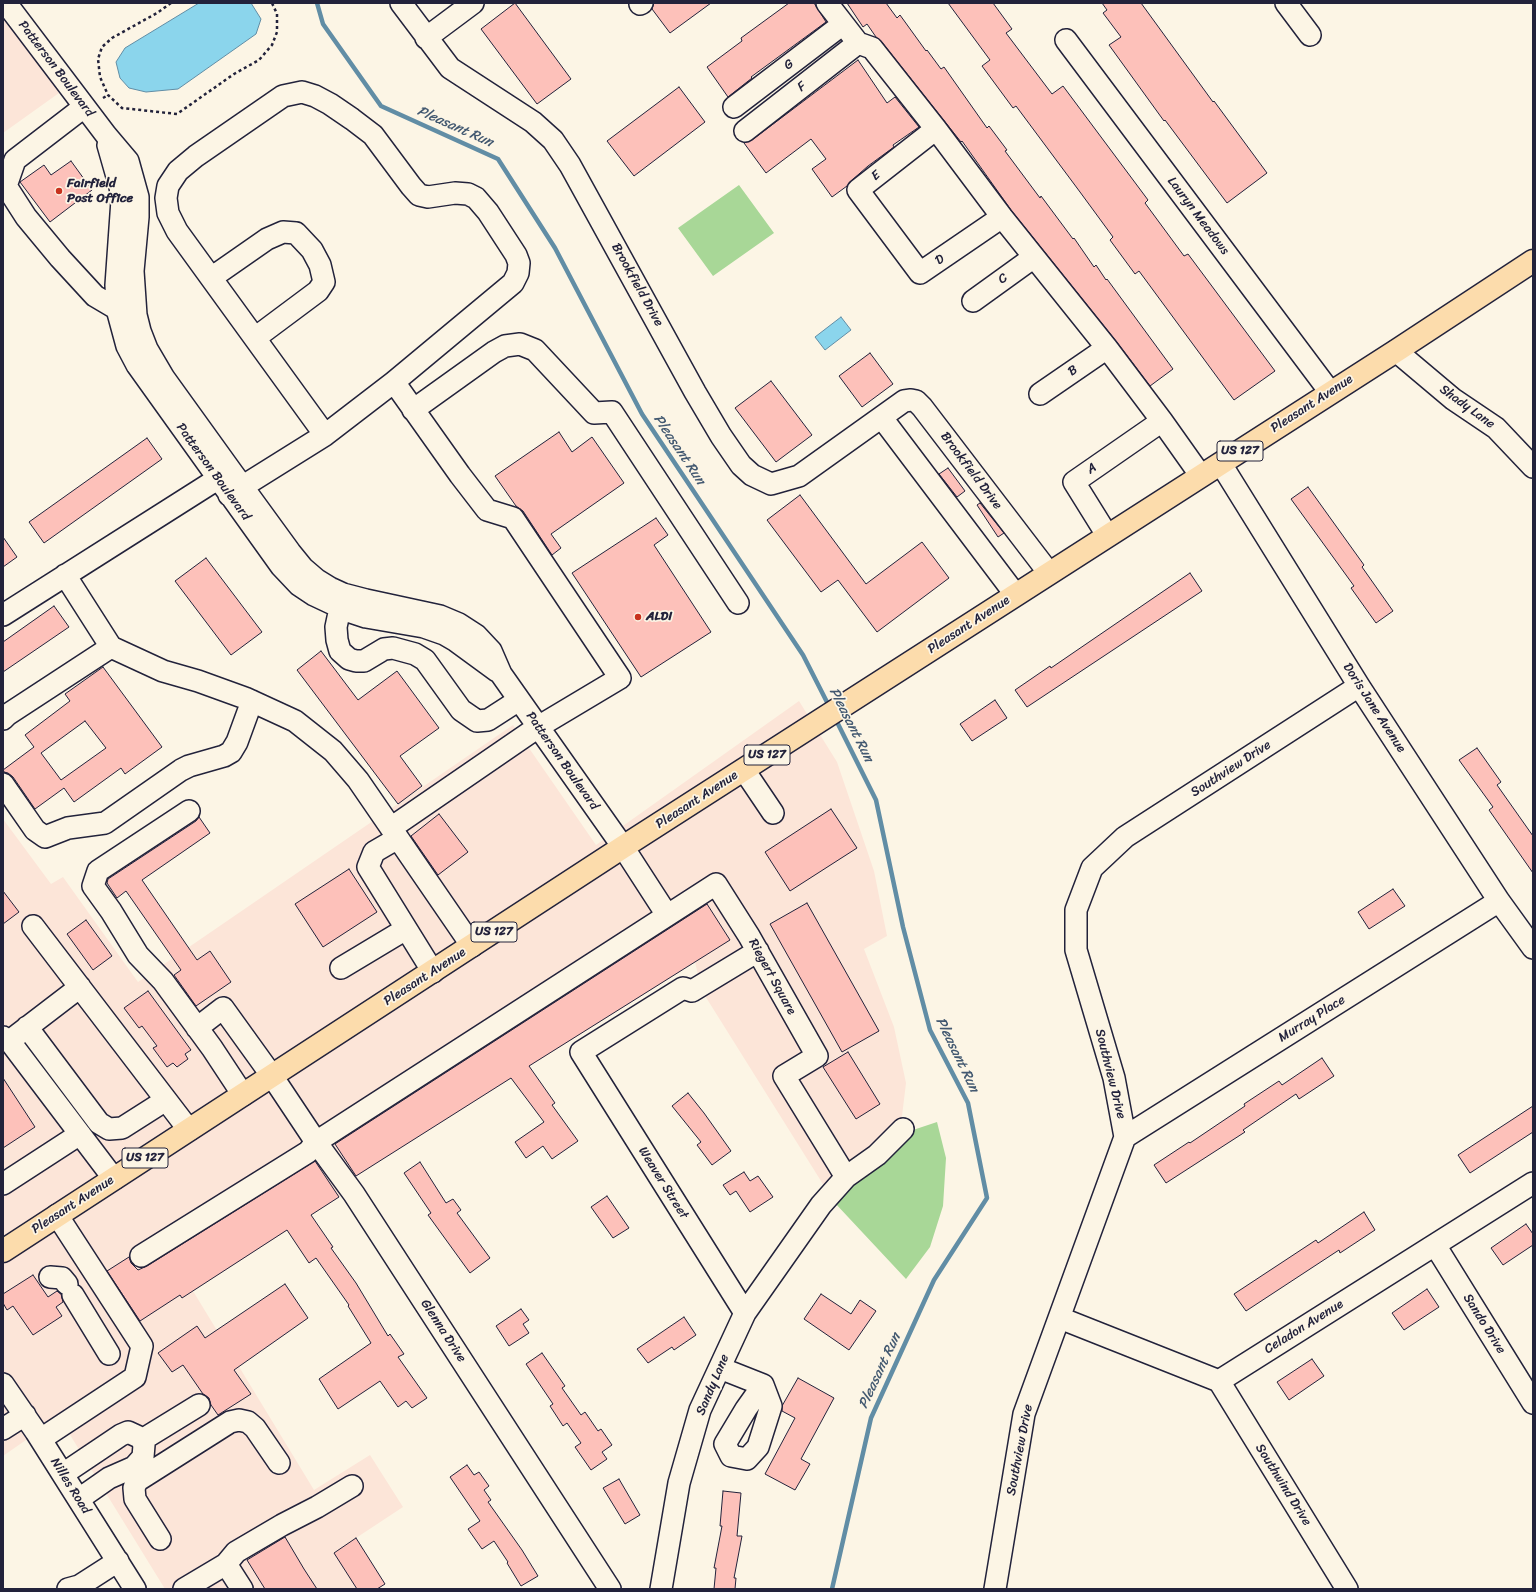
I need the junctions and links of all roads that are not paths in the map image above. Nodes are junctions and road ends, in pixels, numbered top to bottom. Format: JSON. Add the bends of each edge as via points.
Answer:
{"nodes":[{"id":1,"x":6,"y":3,"type":"edge"},
{"id":2,"x":401,"y":3,"type":"edge"},
{"id":3,"x":473,"y":3,"type":"edge"},
{"id":4,"x":827,"y":3,"type":"edge"},
{"id":5,"x":1286,"y":3,"type":"edge"},
{"id":6,"x":843,"y":24,"type":"junction"},
{"id":7,"x":1310,"y":35,"type":"dead end"},
{"id":8,"x":426,"y":38,"type":"junction"},
{"id":9,"x":1066,"y":40,"type":"dead end"},
{"id":10,"x":858,"y":43,"type":"junction"},
{"id":11,"x":94,"y":103,"type":"junction"},
{"id":12,"x":734,"y":106,"type":"dead end"},
{"id":13,"x":936,"y":129,"type":"junction"},
{"id":14,"x":745,"y":131,"type":"dead end"},
{"id":15,"x":106,"y":136,"type":"junction"},
{"id":16,"x":1002,"y":217,"type":"junction"},
{"id":17,"x":889,"y":232,"type":"joint"},
{"id":18,"x":1034,"y":257,"type":"junction"},
{"id":19,"x":1533,"y":260,"type":"edge"},
{"id":20,"x":211,"y":278,"type":"junction"},
{"id":21,"x":973,"y":301,"type":"dead end"},
{"id":22,"x":117,"y":309,"type":"junction"},
{"id":23,"x":255,"y":338,"type":"junction"},
{"id":24,"x":1106,"y":348,"type":"junction"},
{"id":25,"x":1396,"y":351,"type":"junction"},
{"id":26,"x":394,"y":382,"type":"junction"},
{"id":27,"x":1330,"y":392,"type":"junction"},
{"id":28,"x":1040,"y":394,"type":"dead end"},
{"id":29,"x":413,"y":410,"type":"junction"},
{"id":30,"x":882,"y":418,"type":"junction"},
{"id":31,"x":1162,"y":421,"type":"junction"},
{"id":32,"x":325,"y":435,"type":"junction"},
{"id":33,"x":1220,"y":464,"type":"junction"},
{"id":34,"x":1533,"y":467,"type":"edge"},
{"id":35,"x":1200,"y":476,"type":"junction"},
{"id":36,"x":230,"y":483,"type":"junction"},
{"id":37,"x":1107,"y":535,"type":"junction"},
{"id":38,"x":1049,"y":573,"type":"junction"},
{"id":39,"x":65,"y":575,"type":"junction"},
{"id":40,"x":1016,"y":594,"type":"junction"},
{"id":41,"x":341,"y":600,"type":"junction"},
{"id":42,"x":738,"y":603,"type":"dead end"},
{"id":43,"x":3,"y":615,"type":"edge"},
{"id":44,"x":111,"y":647,"type":"junction"},
{"id":45,"x":1360,"y":686,"type":"junction"},
{"id":46,"x":519,"y":700,"type":"junction"},
{"id":47,"x":252,"y":701,"type":"junction"},
{"id":48,"x":3,"y":719,"type":"edge"},
{"id":49,"x":538,"y":727,"type":"junction"},
{"id":50,"x":744,"y":770,"type":"junction"},
{"id":51,"x":3,"y":784,"type":"edge"},
{"id":52,"x":189,"y":811,"type":"dead end"},
{"id":53,"x":773,"y":813,"type":"dead end"},
{"id":54,"x":394,"y":833,"type":"junction"},
{"id":55,"x":623,"y":847,"type":"junction"},
{"id":56,"x":1498,"y":901,"type":"junction"},
{"id":57,"x":667,"y":915,"type":"junction"},
{"id":58,"x":34,"y":926,"type":"dead end"},
{"id":59,"x":406,"y":929,"type":"junction"},
{"id":60,"x":472,"y":946,"type":"junction"},
{"id":61,"x":1533,"y":948,"type":"edge"},
{"id":62,"x":758,"y":951,"type":"junction"},
{"id":63,"x":341,"y":968,"type":"dead end"},
{"id":64,"x":433,"y":972,"type":"junction"},
{"id":65,"x":80,"y":987,"type":"junction"},
{"id":66,"x":27,"y":1027,"type":"junction"},
{"id":67,"x":197,"y":1028,"type":"junction"},
{"id":68,"x":6,"y":1043,"type":"edge"},
{"id":69,"x":272,"y":1076,"type":"junction"},
{"id":70,"x":243,"y":1095,"type":"junction"},
{"id":71,"x":166,"y":1100,"type":"junction"},
{"id":72,"x":903,"y":1129,"type":"dead end"},
{"id":73,"x":189,"y":1130,"type":"junction"},
{"id":74,"x":80,"y":1134,"type":"junction"},
{"id":75,"x":1125,"y":1136,"type":"junction"},
{"id":76,"x":316,"y":1142,"type":"junction"},
{"id":77,"x":846,"y":1177,"type":"junction"},
{"id":78,"x":114,"y":1179,"type":"junction"},
{"id":79,"x":1533,"y":1183,"type":"edge"},
{"id":80,"x":3,"y":1184,"type":"edge"},
{"id":81,"x":57,"y":1215,"type":"junction"},
{"id":82,"x":1435,"y":1245,"type":"junction"},
{"id":83,"x":3,"y":1250,"type":"edge"},
{"id":84,"x":141,"y":1256,"type":"dead end"},
{"id":85,"x":64,"y":1285,"type":"dead end"},
{"id":86,"x":745,"y":1313,"type":"junction"},
{"id":87,"x":1060,"y":1318,"type":"junction"},
{"id":88,"x":109,"y":1354,"type":"dead end"},
{"id":89,"x":720,"y":1368,"type":"junction"},
{"id":90,"x":1219,"y":1380,"type":"junction"},
{"id":91,"x":3,"y":1384,"type":"edge"},
{"id":92,"x":763,"y":1385,"type":"dead end"},
{"id":93,"x":1533,"y":1403,"type":"edge"},
{"id":94,"x":199,"y":1405,"type":"dead end"},
{"id":95,"x":25,"y":1415,"type":"junction"},
{"id":96,"x":3,"y":1429,"type":"edge"},
{"id":97,"x":41,"y":1439,"type":"junction"},
{"id":98,"x":142,"y":1440,"type":"junction"},
{"id":99,"x":279,"y":1463,"type":"dead end"},
{"id":100,"x":63,"y":1474,"type":"junction"},
{"id":101,"x":352,"y":1486,"type":"dead end"},
{"id":102,"x":79,"y":1499,"type":"junction"},
{"id":103,"x":160,"y":1539,"type":"dead end"},
{"id":104,"x":118,"y":1561,"type":"junction"},
{"id":105,"x":226,"y":1564,"type":"junction"},
{"id":106,"x":191,"y":1587,"type":"edge"},
{"id":107,"x":68,"y":1589,"type":"edge"},
{"id":108,"x":135,"y":1589,"type":"edge"},
{"id":109,"x":242,"y":1589,"type":"edge"},
{"id":110,"x":610,"y":1589,"type":"edge"},
{"id":111,"x":661,"y":1589,"type":"edge"},
{"id":112,"x":995,"y":1589,"type":"edge"},
{"id":113,"x":1347,"y":1589,"type":"edge"}],
"edges":[{"from":1,"to":11,"type":"street","name":"Patterson Boulevard"},
{"from":2,"to":8,"type":"street","name":"Brookfield Drive"},
{"from":3,"to":8,"type":"street"},
{"from":4,"to":6,"type":"street"},
{"from":5,"to":7,"type":"street"},
{"from":6,"to":10,"type":"street"},
{"from":6,"to":12,"type":"street","name":"G"},
{"from":8,"to":30,"type":"street","name":"Brookfield Drive","via":[[450,68],[533,122],[553,140],[570,165],[720,436],[741,465],[752,475],[771,484],[799,476]]},
{"from":9,"to":27,"type":"street","name":"Lauryn Meadows"},
{"from":10,"to":13,"type":"street","via":[[872,48]]},
{"from":10,"to":14,"type":"street","name":"F"},
{"from":11,"to":15,"type":"street","name":"Patterson Boulevard"},
{"from":11,"to":22,"type":"street","via":[[15,160],[6,186],[26,217],[60,258],[96,296]]},
{"from":13,"to":16,"type":"street"},
{"from":13,"to":17,"type":"street","name":"E","via":[[858,190]]},
{"from":15,"to":22,"type":"street","name":"Patterson Boulevard","via":[[122,200],[116,285]]},
{"from":15,"to":36,"type":"street","name":"Patterson Boulevard","via":[[128,161],[138,197],[134,296],[136,315],[147,349]]},
{"from":16,"to":17,"type":"street","name":"D","via":[[920,273]]},
{"from":16,"to":18,"type":"street"},
{"from":18,"to":21,"type":"street","name":"C"},
{"from":18,"to":24,"type":"street"},
{"from":19,"to":25,"type":"main road","name":"Pleasant Avenue","number":"US 127"},
{"from":20,"to":23,"type":"street"},
{"from":20,"to":23,"type":"street","via":[[267,239],[283,232],[296,233],[312,250],[320,265],[324,282],[318,291]]},
{"from":20,"to":26,"type":"street","via":[[168,213],[168,186],[178,171],[283,96],[302,92],[330,104],[373,135],[419,195],[428,197],[468,194],[476,198],[516,255],[518,263],[518,273],[513,283]]},
{"from":22,"to":36,"type":"street","name":"Patterson Boulevard","via":[[127,346],[137,365]]},
{"from":23,"to":32,"type":"street"},
{"from":24,"to":28,"type":"street","name":"B"},
{"from":24,"to":31,"type":"street"},
{"from":25,"to":27,"type":"main road","name":"Pleasant Avenue","number":"US 127"},
{"from":25,"to":34,"type":"street","name":"Shady Lane","via":[[1453,399],[1496,428]]},
{"from":26,"to":29,"type":"street"},
{"from":26,"to":32,"type":"street"},
{"from":27,"to":33,"type":"main road","name":"Pleasant Avenue","number":"US 127"},
{"from":29,"to":42,"type":"street","via":[[505,346],[520,344],[535,350],[594,414],[612,412]]},
{"from":29,"to":49,"type":"street","via":[[487,510],[513,518],[620,678]]},
{"from":30,"to":38,"type":"street","name":"Brookfield Drive","via":[[904,401],[916,401]]},
{"from":30,"to":40,"type":"street"},
{"from":31,"to":35,"type":"street"},
{"from":31,"to":37,"type":"street","name":"A","via":[[1074,482]]},
{"from":32,"to":36,"type":"street"},
{"from":33,"to":35,"type":"main road","name":"Pleasant Avenue","number":"US 127"},
{"from":33,"to":45,"type":"street","name":"Doris Jane Avenue"},
{"from":35,"to":37,"type":"main road","name":"Pleasant Avenue","number":"US 127"},
{"from":36,"to":39,"type":"street"},
{"from":36,"to":41,"type":"street","name":"Patterson Boulevard","via":[[304,568]]},
{"from":37,"to":38,"type":"main road","name":"Pleasant Avenue","number":"US 127"},
{"from":38,"to":40,"type":"main road","name":"Pleasant Avenue","number":"US 127"},
{"from":39,"to":43,"type":"street"},
{"from":39,"to":44,"type":"street"},
{"from":40,"to":50,"type":"main road","name":"Pleasant Avenue","number":"US 127"},
{"from":41,"to":46,"type":"street","name":"Patterson Boulevard","via":[[366,600],[440,616],[459,624],[476,635],[491,651],[501,674]]},
{"from":41,"to":46,"type":"street","via":[[336,627],[337,640],[340,651],[349,659],[364,661],[384,649],[393,648],[414,654],[425,660],[461,710],[477,721],[488,720]]},
{"from":44,"to":47,"type":"street","via":[[163,671]]},
{"from":44,"to":48,"type":"street"},
{"from":45,"to":56,"type":"street","name":"Doris Jane Avenue"},
{"from":45,"to":75,"type":"street","name":"Southview Drive","via":[[1125,837],[1092,868],[1076,910],[1076,950],[1114,1078]]},
{"from":46,"to":49,"type":"street","name":"Patterson Boulevard"},
{"from":47,"to":51,"type":"street","via":[[238,742],[231,752],[181,770],[105,823],[68,828],[45,837],[35,830]]},
{"from":47,"to":54,"type":"street","via":[[295,721],[334,751],[358,780]]},
{"from":49,"to":54,"type":"street"},
{"from":49,"to":55,"type":"street","name":"Patterson Boulevard"},
{"from":50,"to":53,"type":"street"},
{"from":50,"to":55,"type":"main road","name":"Pleasant Avenue","number":"US 127"},
{"from":52,"to":67,"type":"street","via":[[98,870],[93,886],[138,955],[163,981]]},
{"from":54,"to":59,"type":"street","via":[[374,852],[368,867]]},
{"from":54,"to":60,"type":"street"},
{"from":55,"to":57,"type":"street"},
{"from":55,"to":60,"type":"main road","name":"Pleasant Avenue","number":"US 127"},
{"from":56,"to":61,"type":"street","name":"Doris Jane Avenue"},
{"from":56,"to":75,"type":"street","name":"Murray Place"},
{"from":57,"to":62,"type":"street","name":"Riegert Square","via":[[716,884]]},
{"from":57,"to":76,"type":"street"},
{"from":58,"to":65,"type":"street"},
{"from":59,"to":63,"type":"street"},
{"from":59,"to":64,"type":"street"},
{"from":60,"to":64,"type":"main road","name":"Pleasant Avenue","number":"US 127"},
{"from":62,"to":77,"type":"street","name":"Riegert Square","via":[[817,1056],[784,1076]]},
{"from":62,"to":86,"type":"street","name":"Weaver Street","via":[[692,991],[684,988],[580,1052]]},
{"from":64,"to":69,"type":"main road","name":"Pleasant Avenue","number":"US 127"},
{"from":65,"to":66,"type":"street"},
{"from":65,"to":71,"type":"street"},
{"from":66,"to":68,"type":"street"},
{"from":66,"to":71,"type":"street","via":[[99,1123],[109,1129],[122,1128]]},
{"from":67,"to":69,"type":"street","name":"Glenna Drive","via":[[223,1008]]},
{"from":67,"to":70,"type":"street"},
{"from":68,"to":74,"type":"street"},
{"from":69,"to":70,"type":"main road","name":"Pleasant Avenue","number":"US 127"},
{"from":69,"to":76,"type":"street","name":"Glenna Drive"},
{"from":70,"to":73,"type":"main road","name":"Pleasant Avenue","number":"US 127"},
{"from":71,"to":73,"type":"street"},
{"from":72,"to":77,"type":"street","name":"Sandy Lane","via":[[877,1155]]},
{"from":73,"to":78,"type":"main road","name":"Pleasant Avenue","number":"US 127"},
{"from":74,"to":78,"type":"street"},
{"from":74,"to":80,"type":"street"},
{"from":75,"to":87,"type":"street","name":"Southview Drive"},
{"from":76,"to":84,"type":"street","via":[[308,1152]]},
{"from":76,"to":110,"type":"street","name":"Glenna Drive","via":[[354,1194]]},
{"from":77,"to":86,"type":"street","name":"Sandy Lane","via":[[821,1205]]},
{"from":78,"to":81,"type":"main road","name":"Pleasant Avenue","number":"US 127"},
{"from":79,"to":82,"type":"street","name":"Celadon Avenue"},
{"from":81,"to":83,"type":"main road","name":"Pleasant Avenue","number":"US 127"},
{"from":81,"to":97,"type":"street","via":[[142,1346],[135,1377]]},
{"from":82,"to":90,"type":"street","name":"Celadon Avenue"},
{"from":82,"to":93,"type":"street","name":"Sando Drive"},
{"from":85,"to":88,"type":"street"},
{"from":86,"to":89,"type":"street","name":"Sandy Lane"},
{"from":87,"to":90,"type":"street"},
{"from":87,"to":112,"type":"street","name":"Southview Drive","via":[[1024,1414]]},
{"from":89,"to":92,"type":"street"},
{"from":89,"to":111,"type":"street","name":"Sandy Lane","via":[[700,1410],[679,1483]]},
{"from":90,"to":113,"type":"street","name":"Southwind Drive"},
{"from":91,"to":95,"type":"street","name":"Nilles Road"},
{"from":94,"to":98,"type":"street"},
{"from":95,"to":96,"type":"street"},
{"from":95,"to":97,"type":"street","name":"Nilles Road"},
{"from":97,"to":100,"type":"street","name":"Nilles Road"},
{"from":98,"to":100,"type":"street","via":[[128,1432],[121,1435]]},
{"from":98,"to":102,"type":"street","via":[[143,1457],[134,1467],[109,1478]]},
{"from":99,"to":103,"type":"street","via":[[255,1428],[248,1422],[239,1420],[230,1422],[137,1481],[134,1488],[135,1499]]},
{"from":100,"to":102,"type":"street","name":"Nilles Road"},
{"from":101,"to":105,"type":"street","via":[[236,1552]]},
{"from":102,"to":104,"type":"street","name":"Nilles Road"},
{"from":104,"to":107,"type":"street","via":[[79,1586]]},
{"from":104,"to":108,"type":"street","name":"Nilles Road"},
{"from":105,"to":106,"type":"street"},
{"from":105,"to":109,"type":"street"}]}
